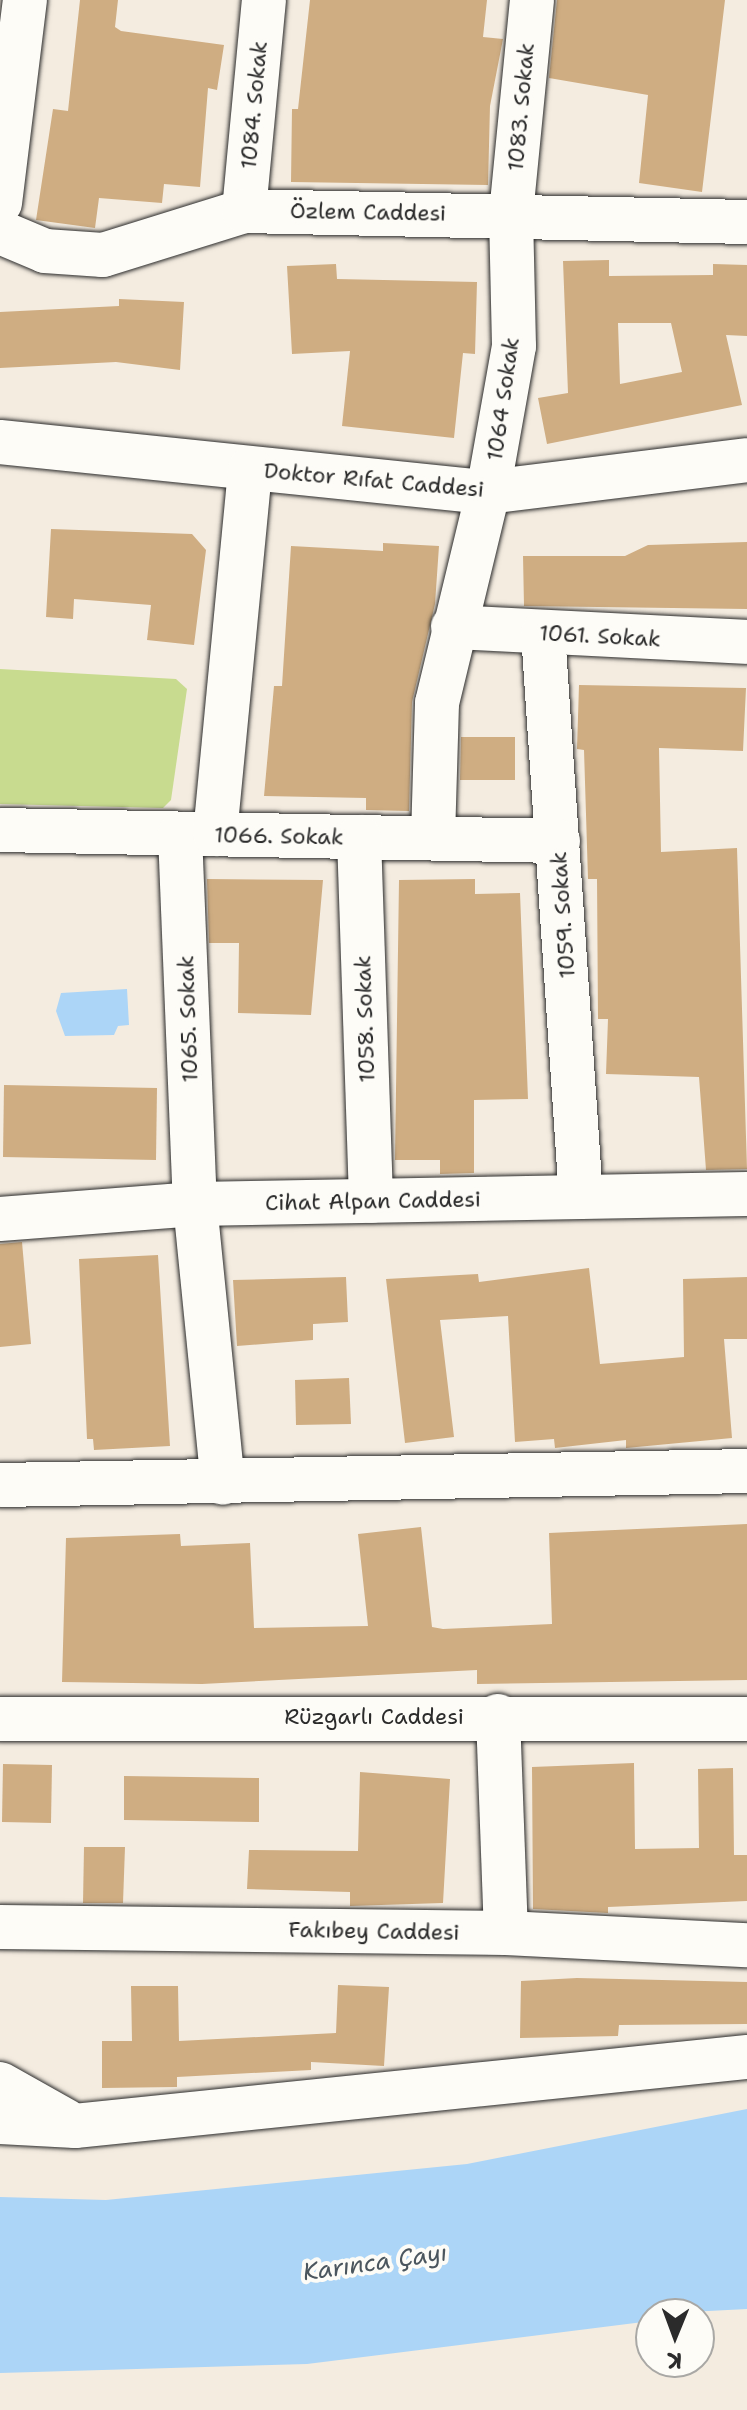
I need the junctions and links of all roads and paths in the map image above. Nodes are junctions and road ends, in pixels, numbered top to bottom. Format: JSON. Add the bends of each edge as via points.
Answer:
{"nodes":[{"id":1,"x":25,"y":0,"type":"edge"},
{"id":2,"x":264,"y":0,"type":"edge"},
{"id":3,"x":532,"y":0,"type":"edge"},
{"id":4,"x":0,"y":203,"type":"edge"},
{"id":5,"x":244,"y":211,"type":"junction"},
{"id":6,"x":511,"y":214,"type":"junction"},
{"id":7,"x":747,"y":222,"type":"edge"},
{"id":8,"x":0,"y":232,"type":"edge"},
{"id":9,"x":0,"y":442,"type":"edge"},
{"id":10,"x":747,"y":460,"type":"edge"},
{"id":11,"x":250,"y":469,"type":"junction"},
{"id":12,"x":488,"y":492,"type":"junction"},
{"id":13,"x":453,"y":627,"type":"junction"},
{"id":14,"x":543,"y":633,"type":"junction"},
{"id":15,"x":747,"y":642,"type":"edge"},
{"id":16,"x":0,"y":830,"type":"edge"},
{"id":17,"x":198,"y":834,"type":"junction"},
{"id":18,"x":359,"y":837,"type":"junction"},
{"id":19,"x":433,"y":838,"type":"junction"},
{"id":20,"x":558,"y":841,"type":"junction"},
{"id":21,"x":747,"y":1194,"type":"edge"},
{"id":22,"x":581,"y":1197,"type":"junction"},
{"id":23,"x":371,"y":1201,"type":"junction"},
{"id":24,"x":195,"y":1204,"type":"junction"},
{"id":25,"x":0,"y":1219,"type":"edge"},
{"id":26,"x":747,"y":1471,"type":"edge"},
{"id":27,"x":223,"y":1483,"type":"junction"},
{"id":28,"x":0,"y":1485,"type":"edge"},
{"id":29,"x":498,"y":1716,"type":"junction"},
{"id":30,"x":0,"y":1719,"type":"edge"},
{"id":31,"x":747,"y":1719,"type":"edge"},
{"id":32,"x":0,"y":1927,"type":"edge"},
{"id":33,"x":506,"y":1933,"type":"junction"},
{"id":34,"x":747,"y":1945,"type":"edge"},
{"id":35,"x":747,"y":2057,"type":"edge"},
{"id":36,"x":0,"y":2084,"type":"edge"},
{"id":37,"x":0,"y":2122,"type":"edge"},
{"id":38,"x":75,"y":2126,"type":"junction"}],
"edges":[{"from":1,"to":4,"type":"street"},
{"from":2,"to":5,"type":"street","name":"1084. Sokak"},
{"from":3,"to":6,"type":"street","name":"1083. Sokak"},
{"from":5,"to":6,"type":"street","name":"Özlem Caddesi"},
{"from":5,"to":8,"type":"street","name":"Özlem Caddesi","via":[[103,255],[45,251]]},
{"from":6,"to":7,"type":"street","name":"Özlem Caddesi"},
{"from":6,"to":12,"type":"street","name":"1064 Sokak","via":[[514,346]]},
{"from":9,"to":11,"type":"street","name":"Doktor Rıfat Caddesi"},
{"from":10,"to":12,"type":"street","name":"Doktor Rıfat Caddesi"},
{"from":11,"to":12,"type":"street","name":"Doktor Rıfat Caddesi"},
{"from":11,"to":17,"type":"street","name":"1065. Sokak"},
{"from":12,"to":13,"type":"street","name":"1064 Sokak"},
{"from":13,"to":14,"type":"street","name":"1061. Sokak"},
{"from":13,"to":19,"type":"street","name":"1064 Sokak","via":[[437,703]]},
{"from":14,"to":15,"type":"street","name":"1061. Sokak"},
{"from":14,"to":20,"type":"street","name":"1059. Sokak"},
{"from":16,"to":17,"type":"street","name":"1066. Sokak"},
{"from":17,"to":18,"type":"street","name":"1066. Sokak"},
{"from":17,"to":24,"type":"street","name":"1065. Sokak"},
{"from":18,"to":19,"type":"street","name":"1066. Sokak"},
{"from":18,"to":23,"type":"street","name":"1058. Sokak"},
{"from":19,"to":20,"type":"street","name":"1066. Sokak"},
{"from":20,"to":22,"type":"street","name":"1059. Sokak"},
{"from":21,"to":22,"type":"street","name":"Cihat Alpan Caddesi"},
{"from":22,"to":23,"type":"street","name":"Cihat Alpan Caddesi"},
{"from":23,"to":24,"type":"street","name":"Cihat Alpan Caddesi"},
{"from":24,"to":25,"type":"street","name":"Cihat Alpan Caddesi"},
{"from":24,"to":27,"type":"street","name":"1065. Sokak"},
{"from":26,"to":27,"type":"street"},
{"from":27,"to":28,"type":"street"},
{"from":29,"to":30,"type":"street","name":"Rüzgarlı Caddesi"},
{"from":29,"to":31,"type":"street","name":"Rüzgarlı Caddesi"},
{"from":29,"to":33,"type":"street"},
{"from":32,"to":33,"type":"street","name":"Fakıbey Caddesi"},
{"from":33,"to":34,"type":"street","name":"Fakıbey Caddesi"},
{"from":35,"to":38,"type":"street"},
{"from":36,"to":38,"type":"street"},
{"from":37,"to":38,"type":"street"}]}
